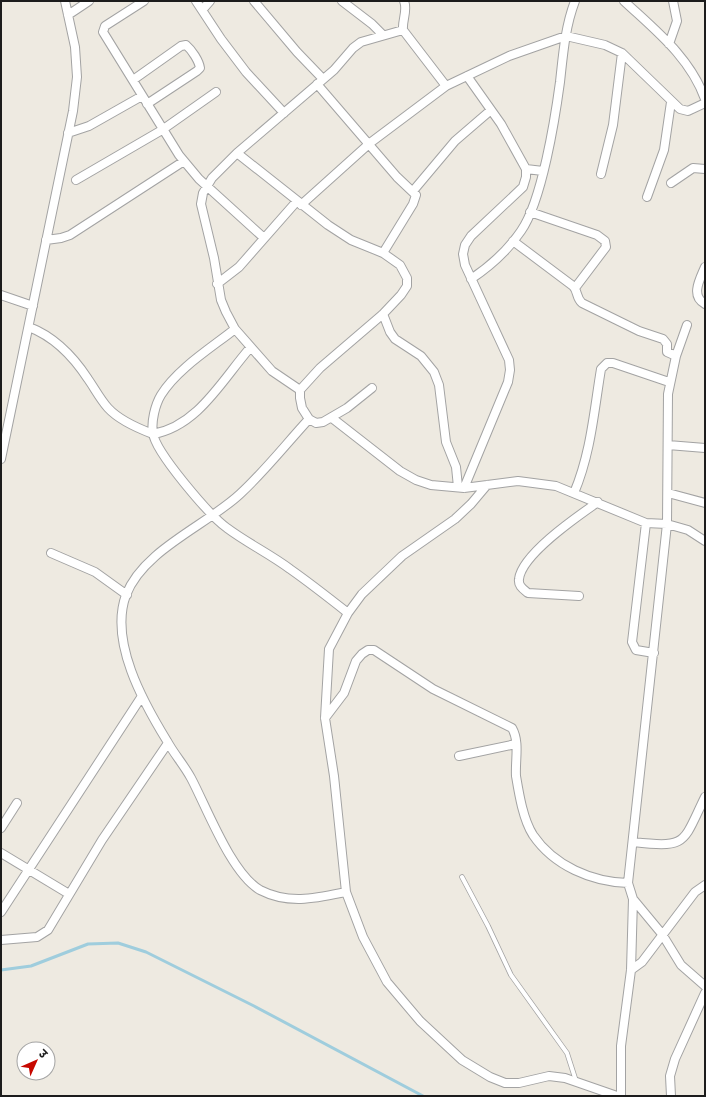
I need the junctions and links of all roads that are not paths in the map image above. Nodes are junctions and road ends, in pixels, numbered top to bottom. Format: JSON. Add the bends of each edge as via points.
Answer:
{"nodes":[{"id":1,"x":64,"y":1,"type":"edge"},
{"id":2,"x":89,"y":1,"type":"edge"},
{"id":3,"x":144,"y":1,"type":"edge"},
{"id":4,"x":196,"y":1,"type":"edge"},
{"id":5,"x":210,"y":1,"type":"edge"},
{"id":6,"x":254,"y":1,"type":"edge"},
{"id":7,"x":342,"y":1,"type":"edge"},
{"id":8,"x":404,"y":1,"type":"edge"},
{"id":9,"x":575,"y":1,"type":"edge"},
{"id":10,"x":624,"y":1,"type":"edge"},
{"id":11,"x":673,"y":1,"type":"edge"},
{"id":12,"x":203,"y":10,"type":"junction"},
{"id":13,"x":68,"y":15,"type":"junction"},
{"id":14,"x":403,"y":30,"type":"junction"},
{"id":15,"x":383,"y":35,"type":"junction"},
{"id":16,"x":566,"y":36,"type":"junction"},
{"id":17,"x":670,"y":44,"type":"junction"},
{"id":18,"x":622,"y":53,"type":"junction"},
{"id":19,"x":467,"y":76,"type":"junction"},
{"id":20,"x":133,"y":80,"type":"junction"},
{"id":21,"x":320,"y":82,"type":"junction"},
{"id":22,"x":446,"y":86,"type":"junction"},
{"id":23,"x":216,"y":92,"type":"dead end"},
{"id":24,"x":142,"y":96,"type":"junction"},
{"id":25,"x":705,"y":99,"type":"edge"},
{"id":26,"x":671,"y":102,"type":"junction"},
{"id":27,"x":705,"y":103,"type":"edge"},
{"id":28,"x":147,"y":104,"type":"junction"},
{"id":29,"x":491,"y":110,"type":"junction"},
{"id":30,"x":284,"y":113,"type":"junction"},
{"id":31,"x":162,"y":130,"type":"junction"},
{"id":32,"x":68,"y":133,"type":"junction"},
{"id":33,"x":370,"y":143,"type":"junction"},
{"id":34,"x":237,"y":153,"type":"junction"},
{"id":35,"x":184,"y":161,"type":"junction"},
{"id":36,"x":705,"y":169,"type":"edge"},
{"id":37,"x":535,"y":170,"type":"junction"},
{"id":38,"x":601,"y":174,"type":"dead end"},
{"id":39,"x":76,"y":180,"type":"dead end"},
{"id":40,"x":671,"y":183,"type":"dead end"},
{"id":41,"x":206,"y":185,"type":"junction"},
{"id":42,"x":413,"y":192,"type":"junction"},
{"id":43,"x":647,"y":197,"type":"dead end"},
{"id":44,"x":299,"y":203,"type":"junction"},
{"id":45,"x":530,"y":212,"type":"junction"},
{"id":46,"x":264,"y":238,"type":"junction"},
{"id":47,"x":46,"y":240,"type":"junction"},
{"id":48,"x":513,"y":241,"type":"junction"},
{"id":49,"x":382,"y":253,"type":"junction"},
{"id":50,"x":705,"y":267,"type":"edge"},
{"id":51,"x":475,"y":276,"type":"junction"},
{"id":52,"x":218,"y":284,"type":"junction"},
{"id":53,"x":575,"y":288,"type":"junction"},
{"id":54,"x":1,"y":295,"type":"edge"},
{"id":55,"x":705,"y":304,"type":"edge"},
{"id":56,"x":33,"y":306,"type":"junction"},
{"id":57,"x":383,"y":314,"type":"junction"},
{"id":58,"x":687,"y":325,"type":"dead end"},
{"id":59,"x":29,"y":327,"type":"junction"},
{"id":60,"x":235,"y":329,"type":"junction"},
{"id":61,"x":250,"y":348,"type":"junction"},
{"id":62,"x":676,"y":356,"type":"junction"},
{"id":63,"x":669,"y":382,"type":"junction"},
{"id":64,"x":372,"y":388,"type":"dead end"},
{"id":65,"x":300,"y":390,"type":"junction"},
{"id":66,"x":332,"y":418,"type":"junction"},
{"id":67,"x":309,"y":419,"type":"junction"},
{"id":68,"x":153,"y":434,"type":"junction"},
{"id":69,"x":668,"y":445,"type":"junction"},
{"id":70,"x":705,"y":448,"type":"edge"},
{"id":71,"x":1,"y":459,"type":"edge"},
{"id":72,"x":488,"y":485,"type":"junction"},
{"id":73,"x":461,"y":487,"type":"junction"},
{"id":74,"x":574,"y":493,"type":"junction"},
{"id":75,"x":668,"y":493,"type":"junction"},
{"id":76,"x":598,"y":502,"type":"junction"},
{"id":77,"x":705,"y":503,"type":"edge"},
{"id":78,"x":212,"y":515,"type":"junction"},
{"id":79,"x":646,"y":523,"type":"junction"},
{"id":80,"x":667,"y":524,"type":"junction"},
{"id":81,"x":705,"y":541,"type":"edge"},
{"id":82,"x":52,"y":554,"type":"dead end"},
{"id":83,"x":126,"y":595,"type":"junction"},
{"id":84,"x":579,"y":596,"type":"dead end"},
{"id":85,"x":348,"y":613,"type":"junction"},
{"id":86,"x":654,"y":653,"type":"junction"},
{"id":87,"x":142,"y":696,"type":"junction"},
{"id":88,"x":325,"y":718,"type":"junction"},
{"id":89,"x":168,"y":743,"type":"junction"},
{"id":90,"x":516,"y":744,"type":"junction"},
{"id":91,"x":459,"y":756,"type":"dead end"},
{"id":92,"x":705,"y":797,"type":"edge"},
{"id":93,"x":17,"y":804,"type":"dead end"},
{"id":94,"x":1,"y":828,"type":"edge"},
{"id":95,"x":632,"y":842,"type":"junction"},
{"id":96,"x":1,"y":853,"type":"edge"},
{"id":97,"x":29,"y":870,"type":"junction"},
{"id":98,"x":462,"y":877,"type":"dead end"},
{"id":99,"x":628,"y":883,"type":"junction"},
{"id":100,"x":705,"y":885,"type":"edge"},
{"id":101,"x":346,"y":892,"type":"junction"},
{"id":102,"x":69,"y":894,"type":"junction"},
{"id":103,"x":633,"y":899,"type":"junction"},
{"id":104,"x":1,"y":912,"type":"edge"},
{"id":105,"x":662,"y":934,"type":"junction"},
{"id":106,"x":1,"y":940,"type":"edge"},
{"id":107,"x":631,"y":970,"type":"junction"},
{"id":108,"x":705,"y":986,"type":"edge"},
{"id":109,"x":705,"y":993,"type":"edge"},
{"id":110,"x":577,"y":1082,"type":"junction"},
{"id":111,"x":617,"y":1096,"type":"edge"},
{"id":112,"x":621,"y":1096,"type":"edge"},
{"id":113,"x":671,"y":1096,"type":"edge"}],
"edges":[{"from":1,"to":13,"type":"street"},
{"from":2,"to":13,"type":"street"},
{"from":3,"to":20,"type":"street","via":[[103,29]]},
{"from":4,"to":12,"type":"street"},
{"from":5,"to":12,"type":"street"},
{"from":6,"to":21,"type":"street"},
{"from":7,"to":15,"type":"street"},
{"from":8,"to":14,"type":"street","via":[[406,8]]},
{"from":9,"to":16,"type":"street"},
{"from":10,"to":17,"type":"street"},
{"from":11,"to":17,"type":"street","via":[[677,21]]},
{"from":12,"to":30,"type":"street","via":[[229,50]]},
{"from":13,"to":32,"type":"street","via":[[75,47],[77,77]]},
{"from":14,"to":15,"type":"street"},
{"from":14,"to":22,"type":"street"},
{"from":15,"to":21,"type":"street","via":[[361,42]]},
{"from":16,"to":18,"type":"street","via":[[606,45]]},
{"from":16,"to":19,"type":"street","via":[[509,56]]},
{"from":16,"to":37,"type":"street","via":[[559,89]]},
{"from":17,"to":25,"type":"street","via":[[694,74]]},
{"from":18,"to":26,"type":"street"},
{"from":18,"to":38,"type":"street","via":[[613,125]]},
{"from":19,"to":22,"type":"street"},
{"from":19,"to":29,"type":"street"},
{"from":20,"to":24,"type":"street"},
{"from":20,"to":28,"type":"street","via":[[181,46],[186,45],[199,64],[200,68],[197,71]]},
{"from":21,"to":30,"type":"street"},
{"from":21,"to":33,"type":"street"},
{"from":22,"to":33,"type":"street"},
{"from":23,"to":31,"type":"street"},
{"from":24,"to":28,"type":"street"},
{"from":24,"to":32,"type":"street","via":[[89,126]]},
{"from":26,"to":27,"type":"street","via":[[688,112]]},
{"from":26,"to":43,"type":"street","via":[[664,150]]},
{"from":28,"to":31,"type":"street"},
{"from":29,"to":37,"type":"street","via":[[524,161]]},
{"from":29,"to":42,"type":"street","via":[[455,141]]},
{"from":30,"to":34,"type":"street"},
{"from":31,"to":35,"type":"street"},
{"from":31,"to":39,"type":"street"},
{"from":32,"to":47,"type":"street"},
{"from":33,"to":42,"type":"street","via":[[397,177]]},
{"from":33,"to":44,"type":"street"},
{"from":34,"to":41,"type":"street"},
{"from":34,"to":44,"type":"street"},
{"from":35,"to":41,"type":"street"},
{"from":35,"to":47,"type":"street","via":[[70,235]]},
{"from":36,"to":40,"type":"street","via":[[693,168]]},
{"from":37,"to":45,"type":"street","via":[[540,181]]},
{"from":37,"to":51,"type":"street","via":[[526,178],[523,187],[471,236],[465,245],[463,254]]},
{"from":41,"to":46,"type":"street"},
{"from":41,"to":52,"type":"street","via":[[201,204]]},
{"from":42,"to":49,"type":"street","via":[[416,199]]},
{"from":44,"to":46,"type":"street"},
{"from":44,"to":49,"type":"street","via":[[351,240]]},
{"from":45,"to":48,"type":"street"},
{"from":45,"to":53,"type":"street","via":[[597,235],[606,241],[606,247]]},
{"from":46,"to":52,"type":"street","via":[[232,274]]},
{"from":47,"to":56,"type":"street"},
{"from":48,"to":51,"type":"street"},
{"from":48,"to":53,"type":"street"},
{"from":49,"to":57,"type":"street","via":[[400,265],[407,278],[407,286]]},
{"from":50,"to":55,"type":"street","via":[[696,294],[699,301]]},
{"from":51,"to":73,"type":"street","via":[[504,345],[510,370],[508,382]]},
{"from":52,"to":60,"type":"street","via":[[221,300]]},
{"from":53,"to":62,"type":"street","via":[[578,301],[611,319],[663,339],[667,344],[667,352]]},
{"from":54,"to":56,"type":"street"},
{"from":56,"to":59,"type":"street"},
{"from":57,"to":65,"type":"street","via":[[326,363]]},
{"from":57,"to":73,"type":"street","via":[[388,328],[396,338],[421,356],[434,372],[439,385],[446,442]]},
{"from":58,"to":62,"type":"street"},
{"from":59,"to":68,"type":"street","via":[[44,333],[64,350],[118,418]]},
{"from":59,"to":71,"type":"street"},
{"from":60,"to":61,"type":"street"},
{"from":60,"to":68,"type":"street","via":[[170,383],[154,413]]},
{"from":61,"to":65,"type":"street","via":[[272,371]]},
{"from":61,"to":68,"type":"street","via":[[205,403],[189,418],[176,427]]},
{"from":62,"to":63,"type":"street"},
{"from":63,"to":69,"type":"street"},
{"from":63,"to":74,"type":"street","via":[[613,363],[604,365],[601,369],[589,445]]},
{"from":64,"to":66,"type":"street"},
{"from":65,"to":67,"type":"street","via":[[302,408]]},
{"from":66,"to":67,"type":"street","via":[[316,423]]},
{"from":66,"to":73,"type":"street","via":[[400,471],[416,480],[431,485]]},
{"from":67,"to":78,"type":"street","via":[[239,495]]},
{"from":68,"to":78,"type":"street","via":[[158,447]]},
{"from":69,"to":70,"type":"street"},
{"from":69,"to":75,"type":"street"},
{"from":72,"to":73,"type":"street"},
{"from":72,"to":74,"type":"street","via":[[506,482],[533,483],[556,486]]},
{"from":72,"to":85,"type":"street","via":[[455,519],[402,556],[362,594]]},
{"from":74,"to":76,"type":"street"},
{"from":75,"to":77,"type":"street"},
{"from":75,"to":80,"type":"street"},
{"from":76,"to":79,"type":"street"},
{"from":76,"to":84,"type":"street","via":[[557,532],[527,563],[519,577],[522,589],[528,593]]},
{"from":78,"to":83,"type":"street","via":[[149,564],[135,579]]},
{"from":78,"to":85,"type":"street","via":[[227,528],[292,570]]},
{"from":79,"to":80,"type":"street"},
{"from":79,"to":86,"type":"street","via":[[632,642],[636,650]]},
{"from":80,"to":81,"type":"street","via":[[688,530]]},
{"from":80,"to":86,"type":"street"},
{"from":82,"to":83,"type":"street","via":[[95,572]]},
{"from":83,"to":87,"type":"street","via":[[121,617],[124,646]]},
{"from":85,"to":88,"type":"street","via":[[329,649]]},
{"from":86,"to":95,"type":"street"},
{"from":87,"to":89,"type":"street"},
{"from":87,"to":97,"type":"street"},
{"from":88,"to":90,"type":"street","via":[[344,693],[356,661],[368,650],[374,650],[433,689],[506,724],[514,733]]},
{"from":88,"to":101,"type":"street"},
{"from":89,"to":101,"type":"street","via":[[191,777],[228,850],[249,881],[260,890],[278,897],[306,900]]},
{"from":89,"to":102,"type":"street","via":[[102,840]]},
{"from":90,"to":91,"type":"street"},
{"from":90,"to":99,"type":"street","via":[[516,776],[526,821],[533,835],[561,862],[577,872],[594,879]]},
{"from":92,"to":95,"type":"street","via":[[684,838],[675,844]]},
{"from":93,"to":94,"type":"street"},
{"from":95,"to":99,"type":"street"},
{"from":96,"to":97,"type":"street"},
{"from":97,"to":102,"type":"street"},
{"from":97,"to":104,"type":"street"},
{"from":98,"to":110,"type":"lane","via":[[510,975],[567,1053]]},
{"from":99,"to":103,"type":"street"},
{"from":100,"to":105,"type":"street","via":[[695,892]]},
{"from":101,"to":110,"type":"street","via":[[363,937],[387,982],[420,1021],[462,1060],[504,1083],[519,1083],[549,1076]]},
{"from":102,"to":106,"type":"street","via":[[48,930],[42,935]]},
{"from":103,"to":105,"type":"street"},
{"from":103,"to":107,"type":"street"},
{"from":105,"to":107,"type":"street","via":[[642,962]]},
{"from":105,"to":108,"type":"street","via":[[681,965]]},
{"from":107,"to":112,"type":"street","via":[[621,1046]]},
{"from":109,"to":113,"type":"street","via":[[675,1059],[670,1076]]},
{"from":110,"to":111,"type":"street"}]}
